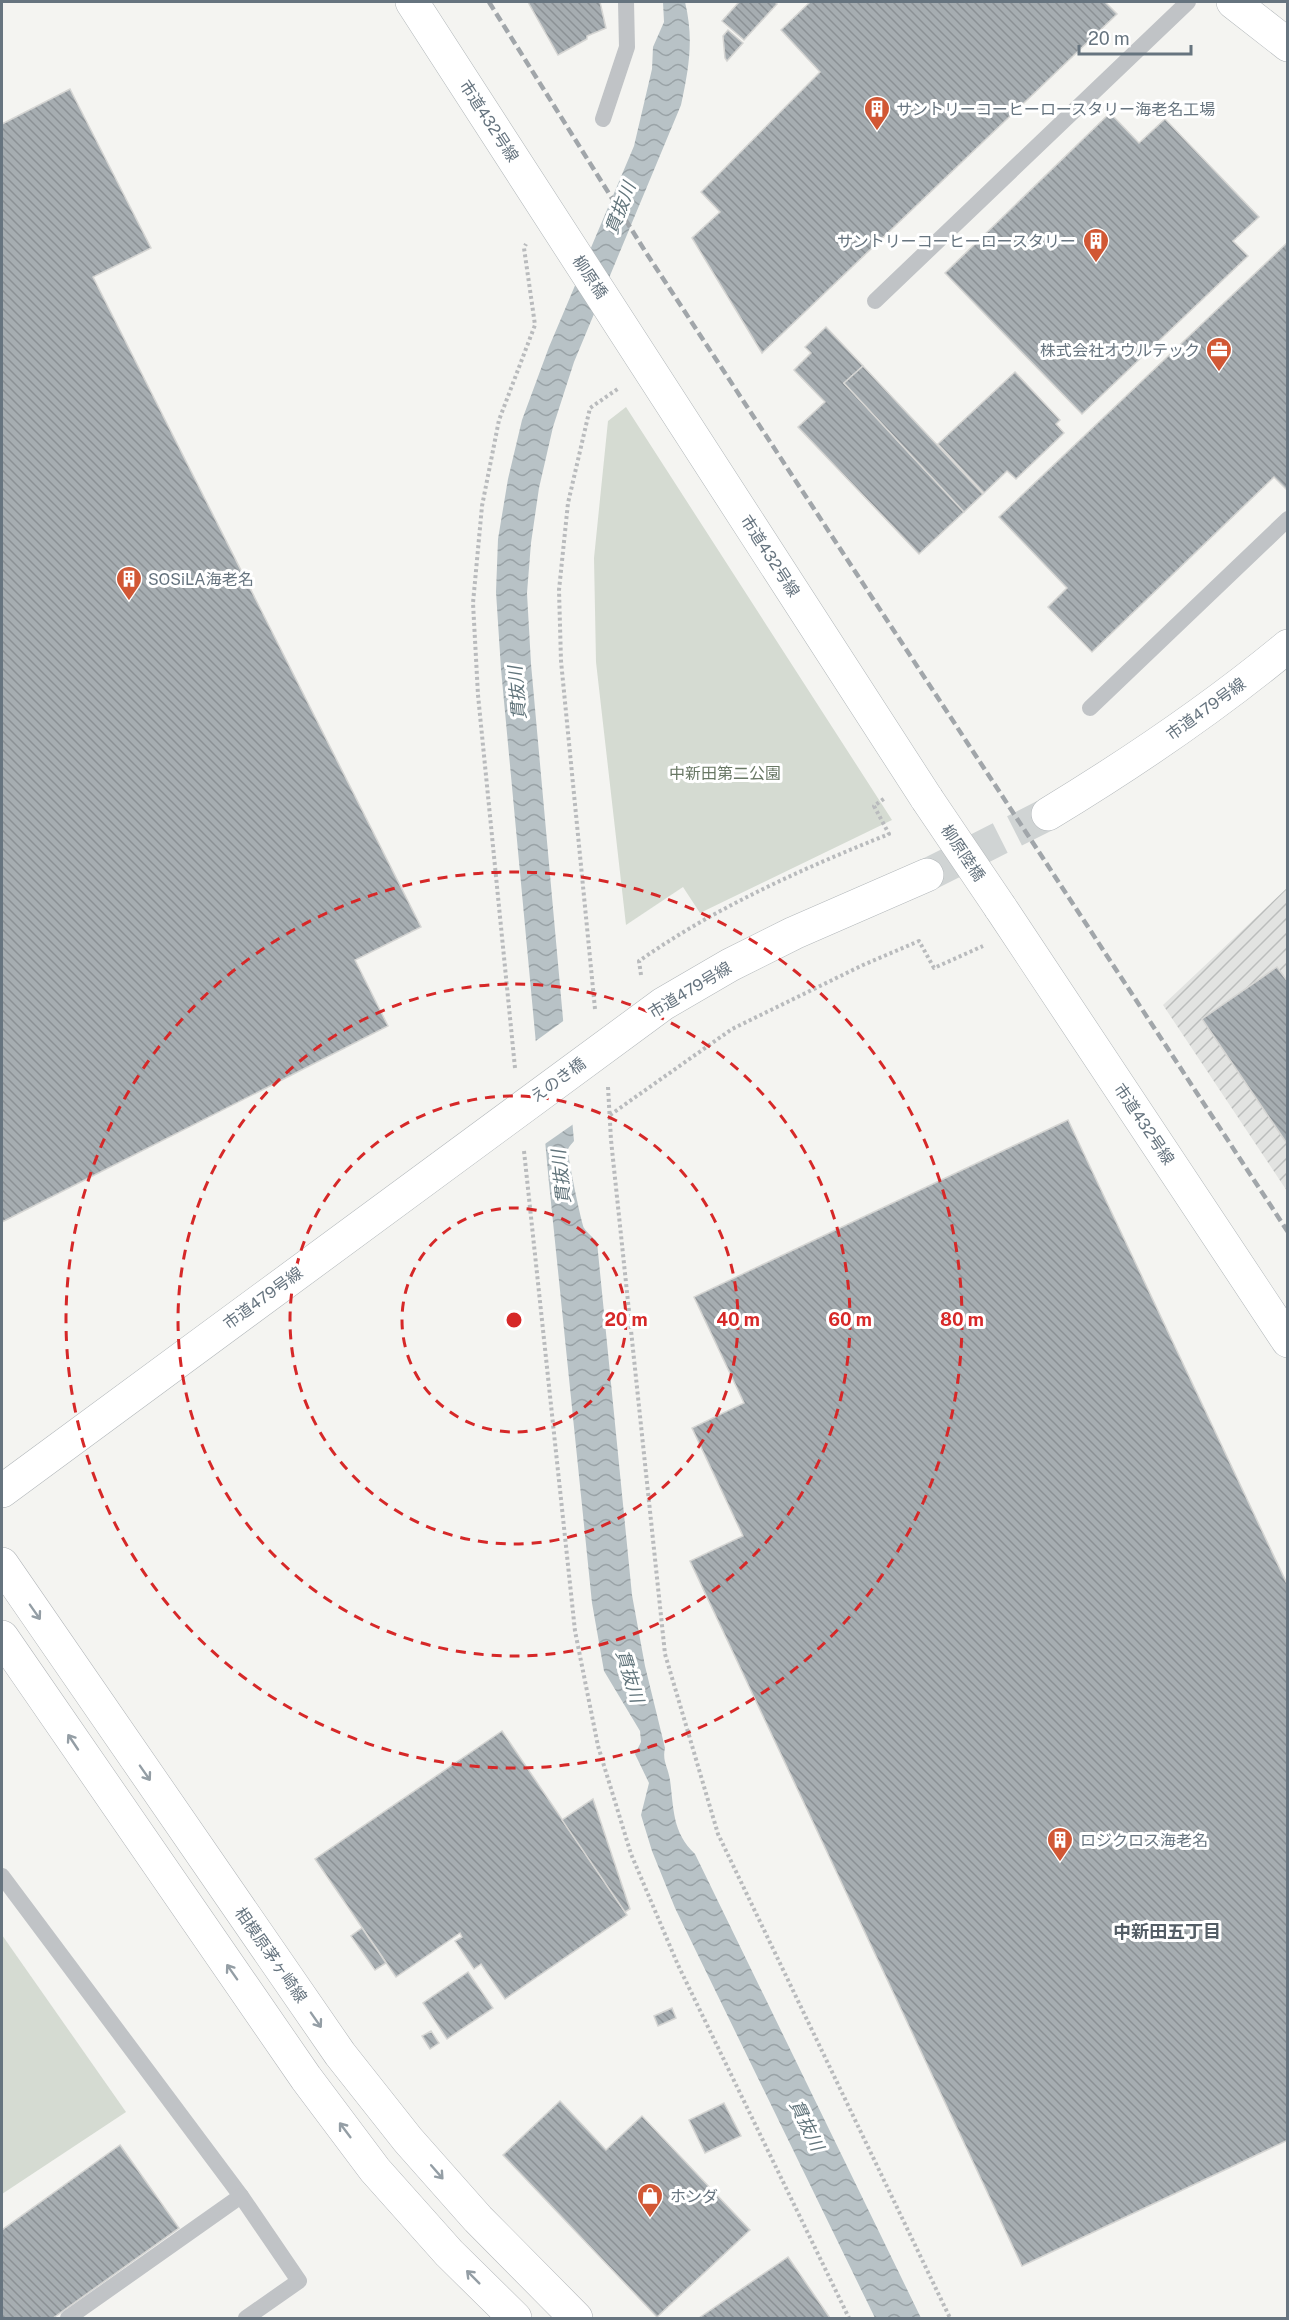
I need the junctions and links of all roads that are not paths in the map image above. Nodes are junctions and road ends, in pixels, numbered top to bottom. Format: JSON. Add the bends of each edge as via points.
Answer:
{"nodes":[{"id":1,"x":412,"y":2,"type":"edge"},
{"id":2,"x":626,"y":2,"type":"edge"},
{"id":3,"x":1188,"y":2,"type":"edge"},
{"id":4,"x":1233,"y":2,"type":"edge"},
{"id":5,"x":1287,"y":45,"type":"edge"},
{"id":6,"x":603,"y":119,"type":"dead end"},
{"id":7,"x":566,"y":241,"type":"joint"},
{"id":8,"x":875,"y":301,"type":"dead end"},
{"id":9,"x":614,"y":313,"type":"joint"},
{"id":10,"x":1287,"y":519,"type":"edge"},
{"id":11,"x":1287,"y":646,"type":"edge"},
{"id":12,"x":1090,"y":708,"type":"dead end"},
{"id":13,"x":927,"y":799,"type":"joint"},
{"id":14,"x":1048,"y":814,"type":"tunnel mouth"},
{"id":15,"x":927,"y":874,"type":"tunnel mouth"},
{"id":16,"x":1000,"y":907,"type":"joint"},
{"id":17,"x":599,"y":1068,"type":"joint"},
{"id":18,"x":525,"y":1104,"type":"joint"},
{"id":19,"x":1287,"y":1341,"type":"edge"},
{"id":20,"x":2,"y":1491,"type":"edge"},
{"id":21,"x":2,"y":1564,"type":"edge"},
{"id":22,"x":2,"y":1637,"type":"edge"},
{"id":23,"x":2,"y":1876,"type":"edge"},
{"id":24,"x":241,"y":2196,"type":"junction"},
{"id":25,"x":68,"y":2319,"type":"edge"},
{"id":26,"x":246,"y":2319,"type":"edge"},
{"id":27,"x":515,"y":2319,"type":"edge"},
{"id":28,"x":576,"y":2319,"type":"edge"}],
"edges":[{"from":1,"to":7,"type":"street","name":"市道432号線"},
{"from":2,"to":6,"type":"lane","via":[[627,47]]},
{"from":3,"to":8,"type":"lane"},
{"from":4,"to":5,"type":"street"},
{"from":7,"to":9,"type":"street","name":"柳原橋"},
{"from":9,"to":13,"type":"street","name":"市道432号線"},
{"from":10,"to":12,"type":"lane"},
{"from":11,"to":14,"type":"street","name":"市道479号線","via":[[1123,769]]},
{"from":13,"to":16,"type":"street","name":"柳原陸橋","bridge":true},
{"from":15,"to":17,"type":"street","name":"市道479号線","via":[[794,933],[663,1004]]},
{"from":16,"to":19,"type":"street","name":"市道432号線"},
{"from":17,"to":18,"type":"street","name":"えのき橋"},
{"from":18,"to":20,"type":"street","name":"市道479号線"},
{"from":21,"to":28,"type":"street","name":"相模原茅ヶ崎線","one_way":true,"via":[[340,2054],[408,2140],[478,2219]]},
{"from":27,"to":22,"type":"street","one_way":true,"via":[[449,2253],[368,2161],[292,2058]]},
{"from":23,"to":24,"type":"lane"},
{"from":24,"to":25,"type":"lane"},
{"from":24,"to":26,"type":"lane","via":[[299,2281]]}]}
